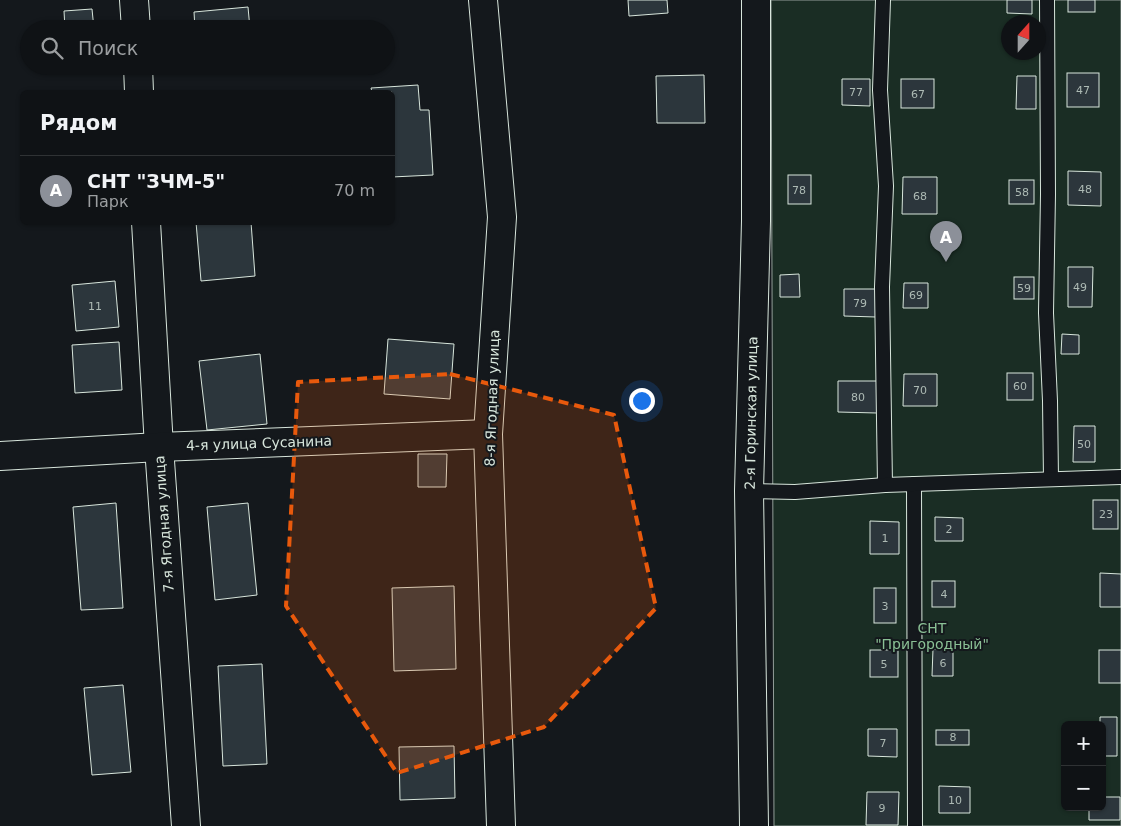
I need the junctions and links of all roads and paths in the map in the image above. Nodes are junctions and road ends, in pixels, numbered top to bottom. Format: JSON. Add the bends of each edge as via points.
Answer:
{"nodes":[{"id":1,"x":134,"y":0,"type":"edge"},
{"id":2,"x":483,"y":0,"type":"edge"},
{"id":3,"x":756,"y":0,"type":"edge"},
{"id":4,"x":883,"y":0,"type":"edge"},
{"id":5,"x":1047,"y":0,"type":"edge"},
{"id":6,"x":135,"y":20,"type":"edge"},
{"id":7,"x":138,"y":75,"type":"edge"},
{"id":8,"x":139,"y":90,"type":"edge"},
{"id":9,"x":146,"y":225,"type":"edge"},
{"id":10,"x":488,"y":434,"type":"junction"},
{"id":11,"x":159,"y":447,"type":"junction"},
{"id":12,"x":0,"y":456,"type":"edge"},
{"id":13,"x":1121,"y":477,"type":"edge"},
{"id":14,"x":1051,"y":480,"type":"junction"},
{"id":15,"x":914,"y":484,"type":"junction"},
{"id":16,"x":885,"y":485,"type":"junction"},
{"id":17,"x":749,"y":491,"type":"junction"},
{"id":18,"x":186,"y":826,"type":"edge"},
{"id":19,"x":501,"y":826,"type":"edge"},
{"id":20,"x":754,"y":826,"type":"edge"},
{"id":21,"x":915,"y":826,"type":"edge"}],
"edges":[{"from":1,"to":6,"type":"street"},
{"from":2,"to":10,"type":"street","name":"8-я Ягодная улица","via":[[502,218]]},
{"from":3,"to":17,"type":"street","name":"2-я Горинская улица","via":[[756,221]]},
{"from":4,"to":16,"type":"lane","via":[[880,90],[886,186],[882,287]]},
{"from":5,"to":14,"type":"lane","via":[[1046,313]]},
{"from":7,"to":8,"type":"street"},
{"from":9,"to":11,"type":"street","name":"7-я Ягодная улица"},
{"from":10,"to":11,"type":"street","name":"4-я улица Сусанина"},
{"from":10,"to":19,"type":"street","name":"8-я Ягодная улица"},
{"from":11,"to":12,"type":"street","name":"4-я улица Сусанина"},
{"from":11,"to":18,"type":"street","name":"7-я Ягодная улица"},
{"from":13,"to":14,"type":"lane"},
{"from":14,"to":15,"type":"lane"},
{"from":15,"to":16,"type":"lane"},
{"from":15,"to":21,"type":"lane"},
{"from":16,"to":17,"type":"lane","via":[[795,492]]},
{"from":17,"to":20,"type":"street","name":"2-я Горинская улица"}]}
